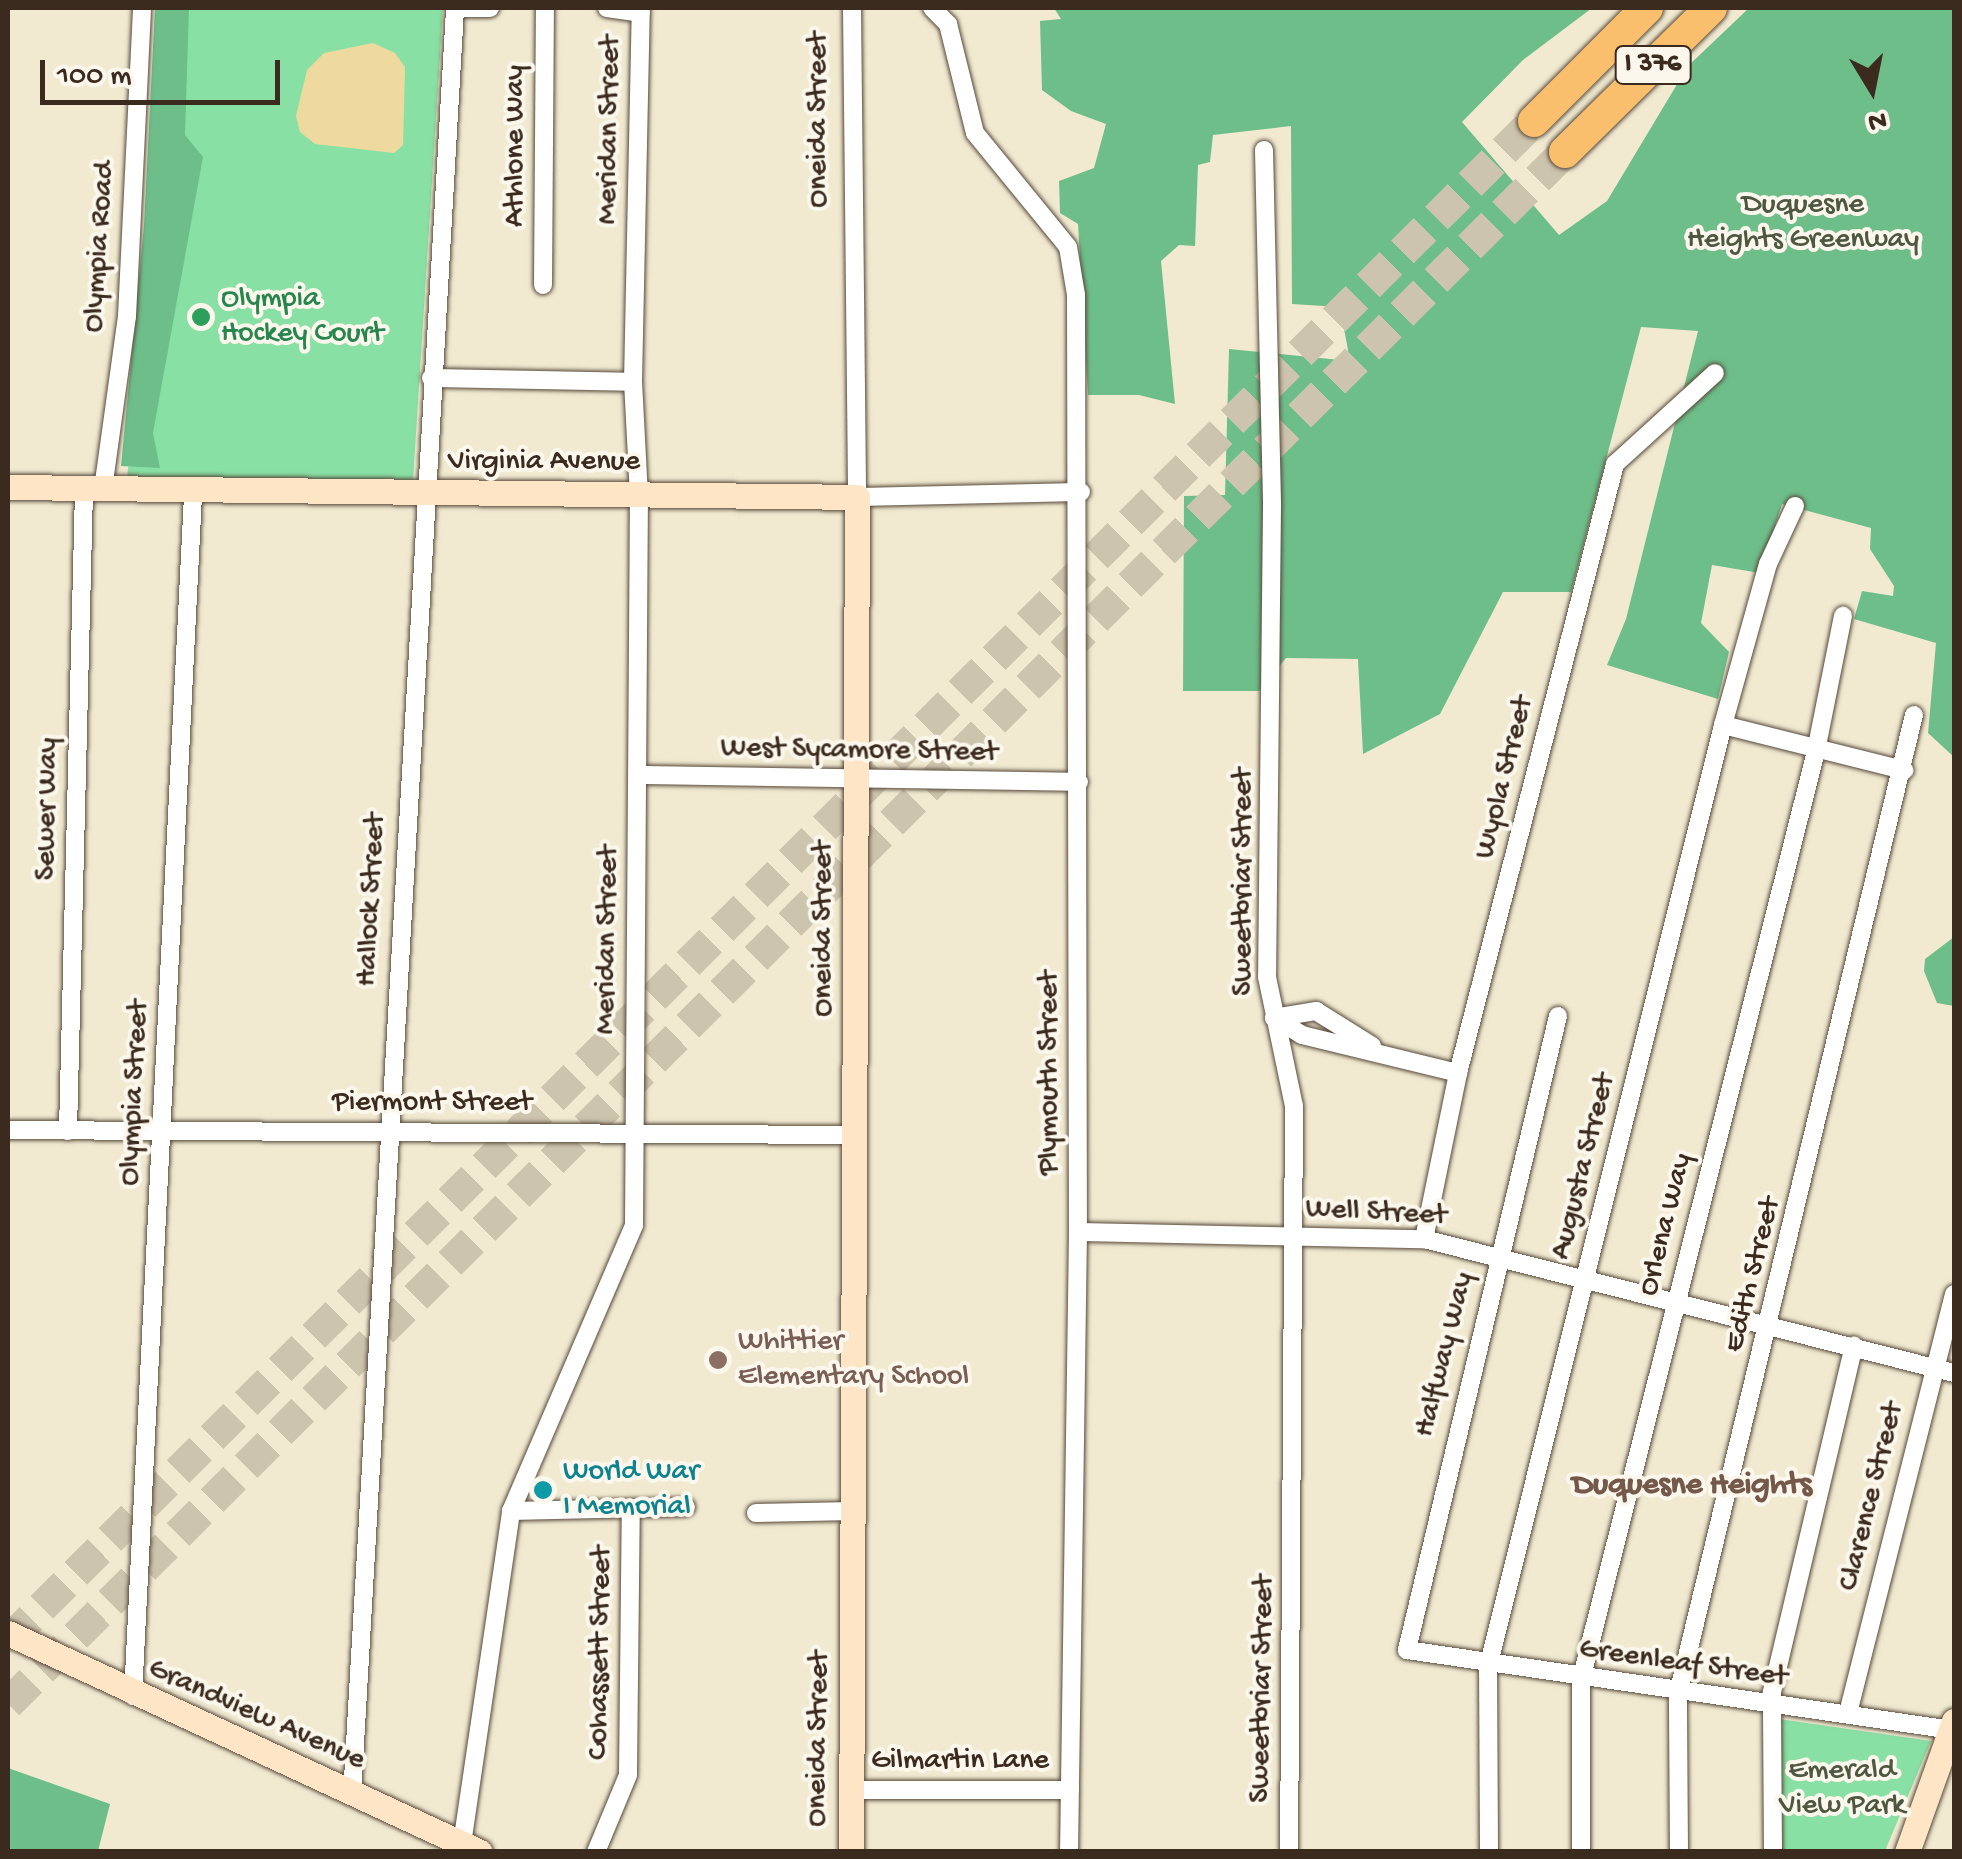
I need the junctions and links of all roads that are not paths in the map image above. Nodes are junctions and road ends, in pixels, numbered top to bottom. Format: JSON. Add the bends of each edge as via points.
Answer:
{"nodes":[{"id":1,"x":142,"y":8,"type":"edge"},
{"id":2,"x":456,"y":8,"type":"edge"},
{"id":3,"x":490,"y":8,"type":"edge"},
{"id":4,"x":545,"y":8,"type":"edge"},
{"id":5,"x":608,"y":8,"type":"edge"},
{"id":6,"x":852,"y":8,"type":"edge"},
{"id":7,"x":932,"y":8,"type":"edge"},
{"id":8,"x":1647,"y":8,"type":"edge"},
{"id":9,"x":1711,"y":8,"type":"edge"},
{"id":10,"x":641,"y":10,"type":"edge"},
{"id":11,"x":1534,"y":121,"type":"tunnel mouth"},
{"id":12,"x":1264,"y":150,"type":"dead end"},
{"id":13,"x":1565,"y":152,"type":"tunnel mouth"},
{"id":14,"x":543,"y":284,"type":"dead end"},
{"id":15,"x":1715,"y":374,"type":"dead end"},
{"id":16,"x":431,"y":378,"type":"junction"},
{"id":17,"x":633,"y":382,"type":"junction"},
{"id":18,"x":8,"y":487,"type":"edge"},
{"id":19,"x":93,"y":488,"type":"junction"},
{"id":20,"x":1081,"y":492,"type":"junction"},
{"id":21,"x":193,"y":493,"type":"junction"},
{"id":22,"x":424,"y":496,"type":"junction"},
{"id":23,"x":639,"y":496,"type":"junction"},
{"id":24,"x":857,"y":496,"type":"junction"},
{"id":25,"x":1795,"y":506,"type":"dead end"},
{"id":26,"x":1842,"y":616,"type":"dead end"},
{"id":27,"x":1914,"y":715,"type":"dead end"},
{"id":28,"x":1723,"y":726,"type":"junction"},
{"id":29,"x":1816,"y":750,"type":"junction"},
{"id":30,"x":1904,"y":770,"type":"junction"},
{"id":31,"x":638,"y":774,"type":"junction"},
{"id":32,"x":1079,"y":782,"type":"junction"},
{"id":33,"x":858,"y":783,"type":"junction"},
{"id":34,"x":1558,"y":1016,"type":"dead end"},
{"id":35,"x":1274,"y":1018,"type":"junction"},
{"id":36,"x":1387,"y":1055,"type":"junction"},
{"id":37,"x":1458,"y":1073,"type":"junction"},
{"id":38,"x":8,"y":1130,"type":"edge"},
{"id":39,"x":388,"y":1130,"type":"junction"},
{"id":40,"x":68,"y":1131,"type":"junction"},
{"id":41,"x":162,"y":1132,"type":"junction"},
{"id":42,"x":634,"y":1134,"type":"junction"},
{"id":43,"x":857,"y":1135,"type":"junction"},
{"id":44,"x":1078,"y":1232,"type":"junction"},
{"id":45,"x":1294,"y":1237,"type":"junction"},
{"id":46,"x":1424,"y":1238,"type":"junction"},
{"id":47,"x":1500,"y":1256,"type":"junction"},
{"id":48,"x":1585,"y":1280,"type":"junction"},
{"id":49,"x":1954,"y":1294,"type":"edge"},
{"id":50,"x":1676,"y":1300,"type":"junction"},
{"id":51,"x":1770,"y":1324,"type":"junction"},
{"id":52,"x":1854,"y":1346,"type":"junction"},
{"id":53,"x":1933,"y":1368,"type":"junction"},
{"id":54,"x":1954,"y":1372,"type":"edge"},
{"id":55,"x":686,"y":1506,"type":"dead end"},
{"id":56,"x":632,"y":1508,"type":"junction"},
{"id":57,"x":511,"y":1511,"type":"junction"},
{"id":58,"x":854,"y":1511,"type":"junction"},
{"id":59,"x":756,"y":1513,"type":"dead end"},
{"id":60,"x":8,"y":1633,"type":"edge"},
{"id":61,"x":1407,"y":1650,"type":"joint"},
{"id":62,"x":1488,"y":1666,"type":"junction"},
{"id":63,"x":1582,"y":1680,"type":"junction"},
{"id":64,"x":1678,"y":1694,"type":"junction"},
{"id":65,"x":133,"y":1696,"type":"junction"},
{"id":66,"x":1771,"y":1706,"type":"junction"},
{"id":67,"x":1848,"y":1713,"type":"junction"},
{"id":68,"x":1953,"y":1726,"type":"edge"},
{"id":69,"x":850,"y":1790,"type":"junction"},
{"id":70,"x":1070,"y":1790,"type":"junction"},
{"id":71,"x":352,"y":1796,"type":"junction"},
{"id":72,"x":471,"y":1848,"type":"edge"},
{"id":73,"x":596,"y":1852,"type":"edge"},
{"id":74,"x":851,"y":1852,"type":"edge"},
{"id":75,"x":1070,"y":1852,"type":"edge"},
{"id":76,"x":1289,"y":1852,"type":"edge"},
{"id":77,"x":1489,"y":1852,"type":"edge"},
{"id":78,"x":1580,"y":1852,"type":"edge"},
{"id":79,"x":1679,"y":1852,"type":"edge"},
{"id":80,"x":1772,"y":1852,"type":"edge"},
{"id":81,"x":1907,"y":1852,"type":"edge"}],
"edges":[{"from":1,"to":19,"type":"street","name":"Olympia Road","via":[[127,316]]},
{"from":2,"to":3,"type":"street"},
{"from":2,"to":16,"type":"street","name":"Hallock Street"},
{"from":4,"to":14,"type":"street","name":"Athlone Way"},
{"from":5,"to":10,"type":"street"},
{"from":6,"to":24,"type":"street","name":"Oneida Street"},
{"from":7,"to":20,"type":"street","name":"Plymouth Street","via":[[948,24],[976,133],[1068,247],[1076,295]]},
{"from":8,"to":11,"type":"highway","number":"I 376"},
{"from":9,"to":13,"type":"highway","number":"I 376"},
{"from":10,"to":17,"type":"street","name":"Meridan Street"},
{"from":12,"to":35,"type":"street","name":"Sweetbriar Street","via":[[1272,506],[1267,977]]},
{"from":15,"to":37,"type":"street","name":"Wyola Street","via":[[1615,464]]},
{"from":16,"to":17,"type":"street"},
{"from":16,"to":22,"type":"street","name":"Hallock Street"},
{"from":17,"to":23,"type":"street","name":"Meridan Street"},
{"from":18,"to":19,"type":"street","name":"Virginia Avenue"},
{"from":19,"to":21,"type":"street","name":"Virginia Avenue"},
{"from":19,"to":40,"type":"street","name":"Sewer Way"},
{"from":20,"to":24,"type":"street","name":"Virginia Avenue"},
{"from":20,"to":32,"type":"street","name":"Plymouth Street"},
{"from":21,"to":22,"type":"street","name":"Virginia Avenue"},
{"from":21,"to":41,"type":"street","name":"Olympia Street"},
{"from":22,"to":23,"type":"street","name":"Virginia Avenue"},
{"from":22,"to":39,"type":"street","name":"Hallock Street"},
{"from":23,"to":24,"type":"street","name":"Virginia Avenue"},
{"from":23,"to":31,"type":"street","name":"Meridan Street"},
{"from":24,"to":33,"type":"street","name":"Oneida Street"},
{"from":25,"to":28,"type":"street","name":"Augusta Street","via":[[1768,564]]},
{"from":26,"to":29,"type":"street","name":"Orlena Way"},
{"from":27,"to":30,"type":"street","name":"Edith Street"},
{"from":28,"to":29,"type":"street"},
{"from":28,"to":48,"type":"street","name":"Augusta Street"},
{"from":29,"to":30,"type":"street"},
{"from":29,"to":50,"type":"street","name":"Orlena Way"},
{"from":30,"to":51,"type":"street","name":"Edith Street"},
{"from":31,"to":33,"type":"street","name":"West Sycamore Street"},
{"from":31,"to":42,"type":"street","name":"Meridan Street"},
{"from":32,"to":33,"type":"street","name":"West Sycamore Street"},
{"from":32,"to":44,"type":"street","name":"Plymouth Street"},
{"from":33,"to":43,"type":"street","name":"Oneida Street"},
{"from":34,"to":47,"type":"street","name":"Halfway Way"},
{"from":35,"to":36,"type":"street","via":[[1302,1035]]},
{"from":35,"to":36,"type":"street","via":[[1316,1011]]},
{"from":35,"to":45,"type":"street","name":"Sweetbriar Street","via":[[1294,1106]]},
{"from":36,"to":37,"type":"street"},
{"from":37,"to":46,"type":"street","name":"Wyola Street"},
{"from":38,"to":40,"type":"street","name":"Piermont Street"},
{"from":39,"to":41,"type":"street","name":"Piermont Street"},
{"from":39,"to":42,"type":"street","name":"Piermont Street"},
{"from":39,"to":71,"type":"street","name":"Hallock Street"},
{"from":40,"to":41,"type":"street","name":"Piermont Street"},
{"from":41,"to":65,"type":"street","name":"Olympia Street"},
{"from":42,"to":43,"type":"street","name":"Piermont Street"},
{"from":42,"to":57,"type":"street","name":"Meridan Street","via":[[634,1225]]},
{"from":43,"to":58,"type":"street","name":"Oneida Street"},
{"from":44,"to":45,"type":"street","name":"Well Street"},
{"from":44,"to":70,"type":"street","name":"Plymouth Street"},
{"from":45,"to":46,"type":"street","name":"Well Street"},
{"from":45,"to":76,"type":"street","name":"Sweetbriar Street"},
{"from":46,"to":47,"type":"street","name":"Well Street"},
{"from":47,"to":48,"type":"street","name":"Well Street"},
{"from":47,"to":61,"type":"street","name":"Halfway Way"},
{"from":48,"to":50,"type":"street","name":"Well Street"},
{"from":48,"to":62,"type":"street","name":"Augusta Street"},
{"from":49,"to":53,"type":"street","name":"Clarence Street"},
{"from":50,"to":51,"type":"street","name":"Well Street"},
{"from":50,"to":63,"type":"street","name":"Orlena Way"},
{"from":51,"to":52,"type":"street","name":"Well Street"},
{"from":51,"to":64,"type":"street","name":"Edith Street"},
{"from":52,"to":53,"type":"street","name":"Well Street"},
{"from":52,"to":66,"type":"street"},
{"from":53,"to":54,"type":"street","name":"Well Street"},
{"from":53,"to":67,"type":"street","name":"Clarence Street"},
{"from":55,"to":56,"type":"street"},
{"from":56,"to":57,"type":"street"},
{"from":56,"to":73,"type":"street","name":"Cohassett Street","via":[[628,1774]]},
{"from":57,"to":72,"type":"street","name":"Meridan Street"},
{"from":58,"to":59,"type":"street"},
{"from":58,"to":69,"type":"street","name":"Oneida Street"},
{"from":60,"to":65,"type":"street","name":"Grandview Avenue"},
{"from":61,"to":62,"type":"street","name":"Greenleaf Street"},
{"from":62,"to":63,"type":"street","name":"Greenleaf Street"},
{"from":62,"to":77,"type":"street","name":"Augusta Street"},
{"from":63,"to":64,"type":"street","name":"Greenleaf Street"},
{"from":63,"to":78,"type":"street","name":"Orlena Way"},
{"from":64,"to":66,"type":"street","name":"Greenleaf Street"},
{"from":64,"to":79,"type":"street","name":"Edith Street"},
{"from":65,"to":71,"type":"street","name":"Grandview Avenue"},
{"from":66,"to":67,"type":"street","name":"Greenleaf Street"},
{"from":66,"to":80,"type":"street"},
{"from":67,"to":68,"type":"street","name":"Greenleaf Street"},
{"from":68,"to":81,"type":"street"},
{"from":69,"to":70,"type":"street","name":"Gilmartin Lane"},
{"from":69,"to":74,"type":"street","name":"Oneida Street"},
{"from":70,"to":75,"type":"street","name":"Plymouth Street"},
{"from":71,"to":72,"type":"street","name":"Grandview Avenue"}]}
